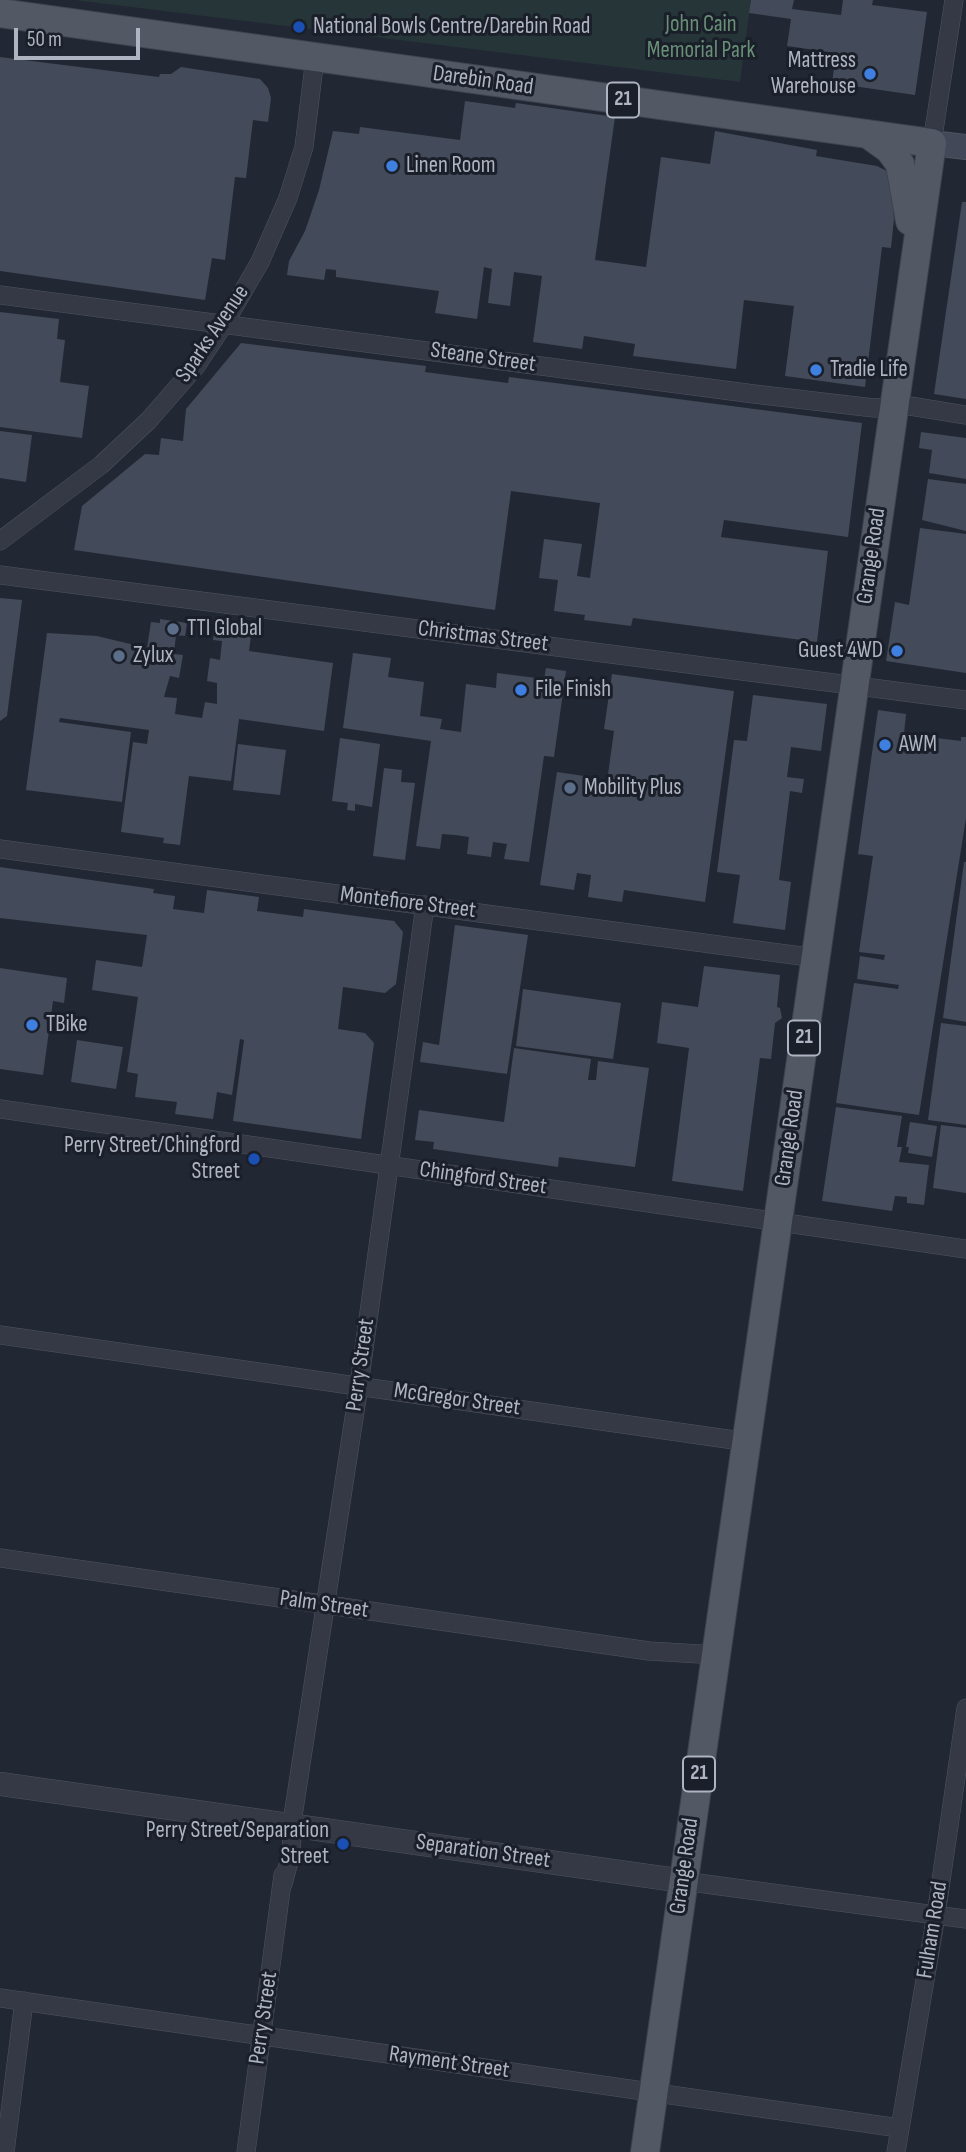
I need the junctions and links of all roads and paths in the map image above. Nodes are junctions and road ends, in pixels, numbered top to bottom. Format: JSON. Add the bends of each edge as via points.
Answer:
{"nodes":[{"id":1,"x":954,"y":0,"type":"edge"},
{"id":2,"x":0,"y":13,"type":"edge"},
{"id":3,"x":315,"y":58,"type":"junction"},
{"id":4,"x":867,"y":134,"type":"junction"},
{"id":5,"x":932,"y":143,"type":"junction"},
{"id":6,"x":966,"y":147,"type":"edge"},
{"id":7,"x":914,"y":262,"type":"junction"},
{"id":8,"x":0,"y":295,"type":"edge"},
{"id":9,"x":224,"y":324,"type":"junction"},
{"id":10,"x":894,"y":408,"type":"junction"},
{"id":11,"x":966,"y":415,"type":"edge"},
{"id":12,"x":0,"y":541,"type":"edge"},
{"id":13,"x":0,"y":575,"type":"edge"},
{"id":14,"x":854,"y":686,"type":"junction"},
{"id":15,"x":966,"y":700,"type":"edge"},
{"id":16,"x":0,"y":849,"type":"edge"},
{"id":17,"x":425,"y":905,"type":"junction"},
{"id":18,"x":816,"y":958,"type":"junction"},
{"id":19,"x":0,"y":1109,"type":"edge"},
{"id":20,"x":389,"y":1166,"type":"junction"},
{"id":21,"x":778,"y":1222,"type":"junction"},
{"id":22,"x":966,"y":1249,"type":"edge"},
{"id":23,"x":0,"y":1335,"type":"edge"},
{"id":24,"x":359,"y":1385,"type":"junction"},
{"id":25,"x":748,"y":1442,"type":"junction"},
{"id":26,"x":0,"y":1558,"type":"edge"},
{"id":27,"x":326,"y":1605,"type":"junction"},
{"id":28,"x":716,"y":1661,"type":"junction"},
{"id":29,"x":966,"y":1708,"type":"edge"},
{"id":30,"x":0,"y":1784,"type":"edge"},
{"id":31,"x":292,"y":1824,"type":"junction"},
{"id":32,"x":683,"y":1881,"type":"junction"},
{"id":33,"x":936,"y":1915,"type":"junction"},
{"id":34,"x":966,"y":1919,"type":"edge"},
{"id":35,"x":0,"y":1998,"type":"edge"},
{"id":36,"x":24,"y":2001,"type":"junction"},
{"id":37,"x":262,"y":2036,"type":"junction"},
{"id":38,"x":653,"y":2093,"type":"junction"},
{"id":39,"x":899,"y":2128,"type":"junction"},
{"id":40,"x":5,"y":2152,"type":"edge"},
{"id":41,"x":246,"y":2152,"type":"edge"},
{"id":42,"x":645,"y":2152,"type":"edge"},
{"id":43,"x":896,"y":2152,"type":"edge"}],
"edges":[{"from":1,"to":5,"type":"street","name":"Grange Road"},
{"from":2,"to":3,"type":"main road","name":"Darebin Road","number":"21"},
{"from":3,"to":4,"type":"main road","name":"Darebin Road","number":"21"},
{"from":3,"to":9,"type":"street","name":"Sparks Avenue","via":[[304,147],[288,198],[260,262]]},
{"from":4,"to":5,"type":"main road","name":"Darebin Road","number":"21"},
{"from":4,"to":7,"type":"main road","via":[[888,149],[904,174]]},
{"from":5,"to":6,"type":"main road","name":"Darebin Road"},
{"from":5,"to":7,"type":"main road","name":"Grange Road","number":"21"},
{"from":7,"to":10,"type":"main road","name":"Grange Road","number":"21"},
{"from":8,"to":9,"type":"street","name":"Steane Street"},
{"from":9,"to":10,"type":"street","name":"Steane Street","via":[[754,394]]},
{"from":9,"to":12,"type":"street","name":"Sparks Avenue","via":[[196,366],[149,420],[101,465]]},
{"from":10,"to":11,"type":"street","name":"Steane Street","via":[[910,406]]},
{"from":10,"to":14,"type":"main road","name":"Grange Road","number":"21"},
{"from":13,"to":14,"type":"street","name":"Christmas Street"},
{"from":14,"to":15,"type":"street","name":"Christmas Street"},
{"from":14,"to":18,"type":"main road","name":"Grange Road","number":"21"},
{"from":16,"to":17,"type":"street","name":"Montefiore Street"},
{"from":17,"to":18,"type":"street","name":"Montefiore Street"},
{"from":17,"to":20,"type":"street","name":"Perry Street"},
{"from":18,"to":21,"type":"main road","name":"Grange Road","number":"21"},
{"from":19,"to":20,"type":"street","name":"Chingford Street"},
{"from":20,"to":21,"type":"street","name":"Chingford Street"},
{"from":20,"to":24,"type":"street","name":"Perry Street"},
{"from":21,"to":22,"type":"street","name":"Chingford Street"},
{"from":21,"to":25,"type":"main road","name":"Grange Road","number":"21"},
{"from":23,"to":24,"type":"street","name":"McGregor Street"},
{"from":24,"to":25,"type":"street","name":"McGregor Street"},
{"from":24,"to":27,"type":"street","name":"Perry Street"},
{"from":25,"to":28,"type":"main road","name":"Grange Road","number":"21"},
{"from":26,"to":27,"type":"street","name":"Palm Street"},
{"from":27,"to":28,"type":"street","name":"Palm Street"},
{"from":27,"to":31,"type":"street","name":"Perry Street"},
{"from":28,"to":32,"type":"main road","name":"Grange Road","number":"21"},
{"from":29,"to":33,"type":"street","name":"Fulham Road"},
{"from":30,"to":31,"type":"street","name":"Separation Street"},
{"from":31,"to":32,"type":"street","name":"Separation Street"},
{"from":31,"to":37,"type":"street","name":"Perry Street"},
{"from":32,"to":33,"type":"street","name":"Separation Street"},
{"from":32,"to":38,"type":"main road","name":"Grange Road","number":"21"},
{"from":33,"to":34,"type":"street","name":"Separation Street"},
{"from":33,"to":39,"type":"street","name":"Fulham Road"},
{"from":35,"to":36,"type":"street","name":"Rayment Street"},
{"from":36,"to":37,"type":"street","name":"Rayment Street"},
{"from":36,"to":40,"type":"street"},
{"from":37,"to":38,"type":"street","name":"Rayment Street"},
{"from":37,"to":41,"type":"street","name":"Perry Street"},
{"from":38,"to":39,"type":"street","name":"Rayment Street"},
{"from":38,"to":42,"type":"main road","name":"Grange Road","number":"21"},
{"from":39,"to":43,"type":"street","name":"Fulham Road"}]}
